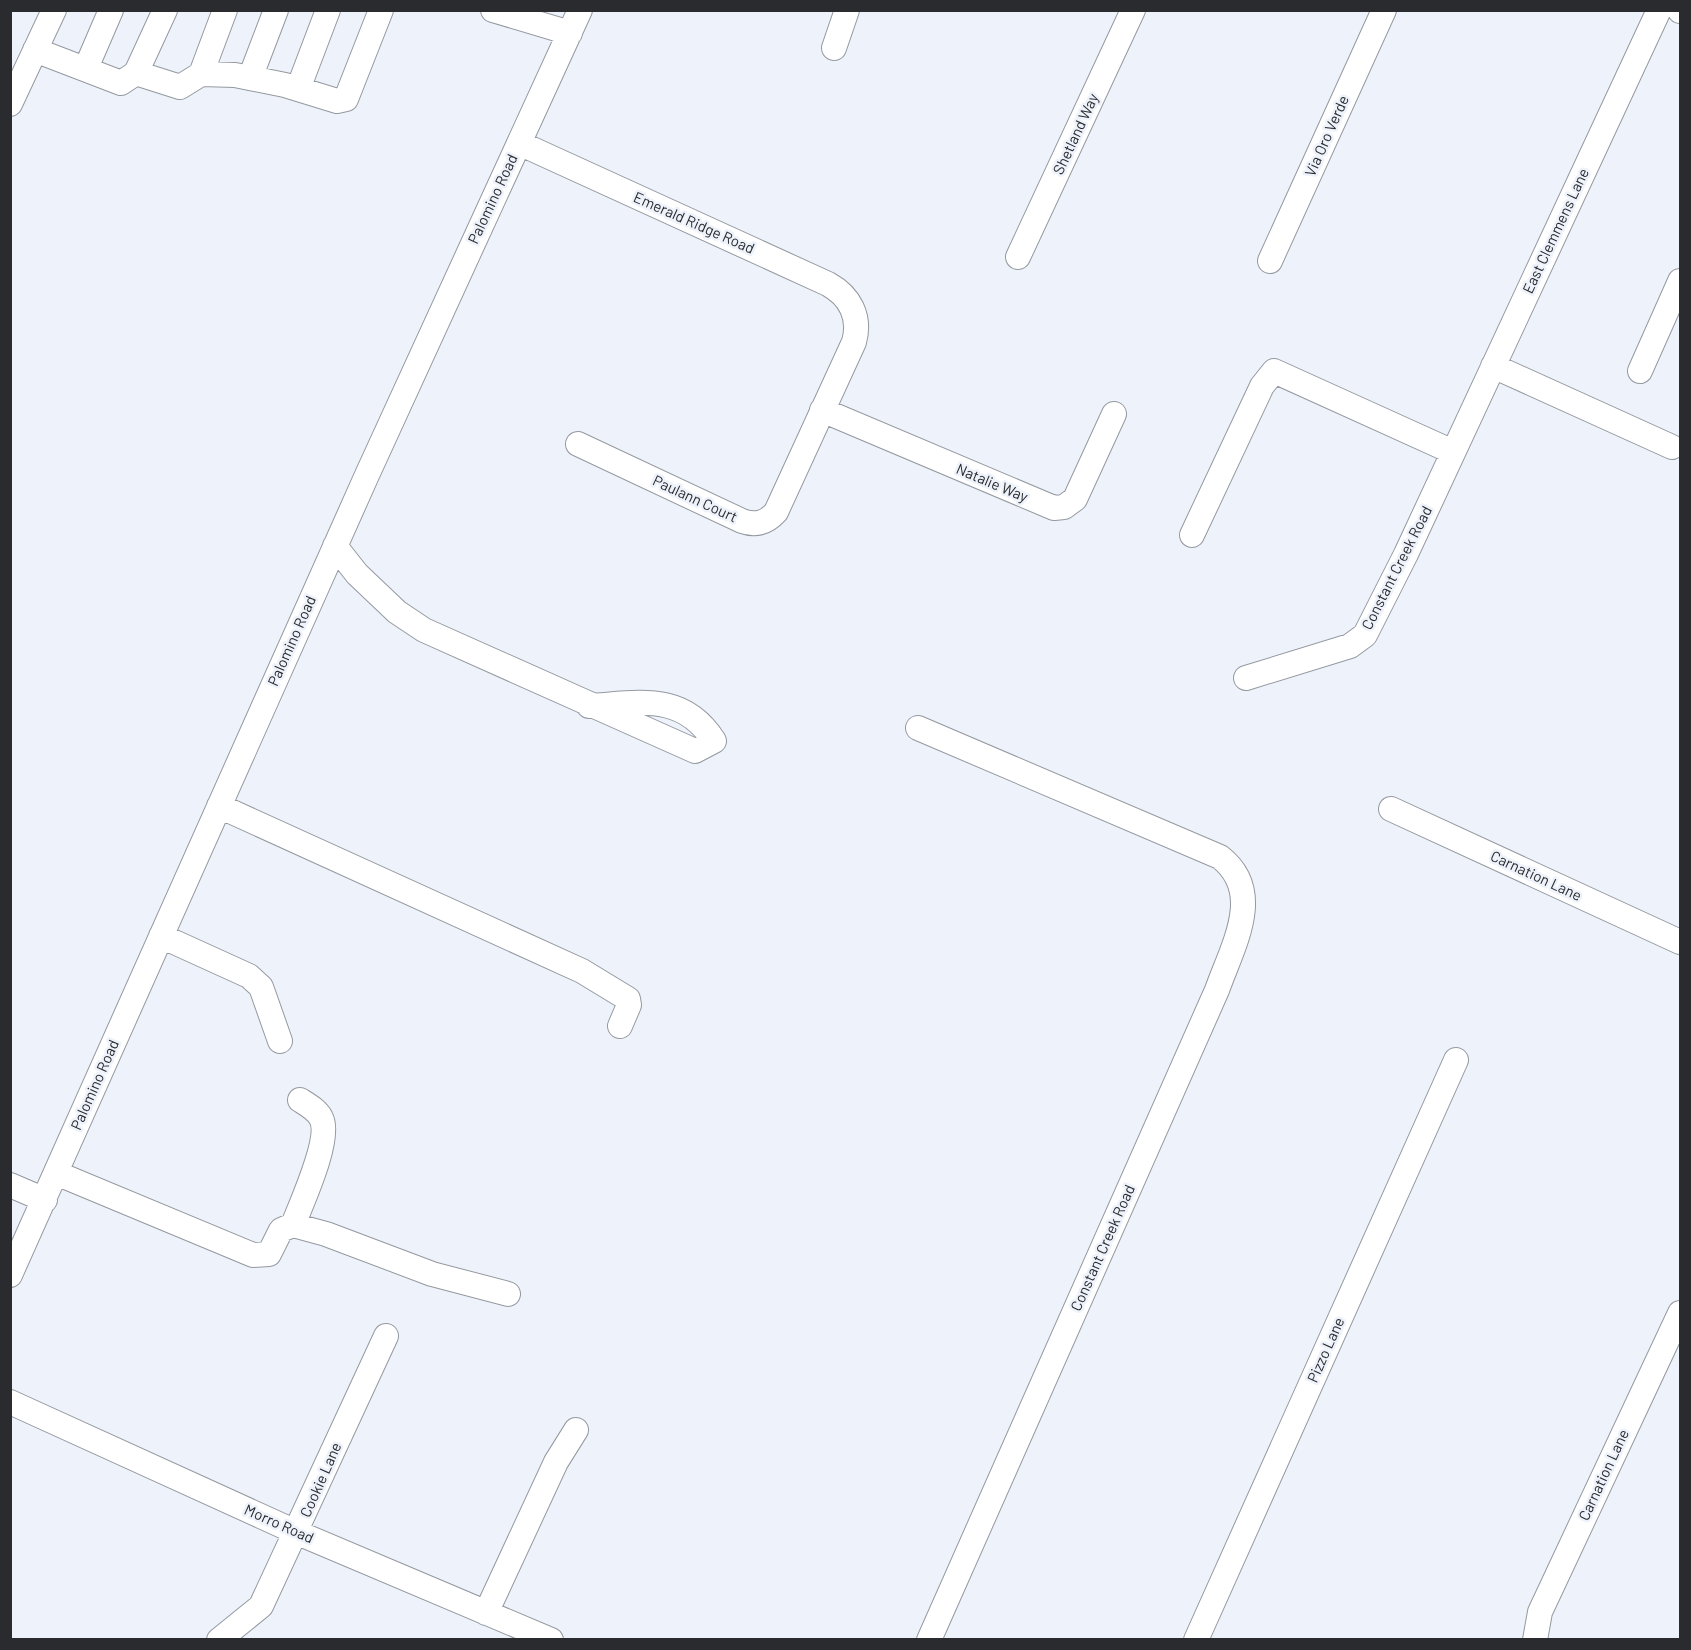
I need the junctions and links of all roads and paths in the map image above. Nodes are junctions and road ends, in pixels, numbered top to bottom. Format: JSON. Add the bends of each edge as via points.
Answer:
{"nodes":[{"id":1,"x":54,"y":10,"type":"edge"},
{"id":2,"x":111,"y":10,"type":"edge"},
{"id":3,"x":165,"y":10,"type":"edge"},
{"id":4,"x":225,"y":10,"type":"edge"},
{"id":5,"x":276,"y":10,"type":"edge"},
{"id":6,"x":328,"y":10,"type":"edge"},
{"id":7,"x":381,"y":10,"type":"edge"},
{"id":8,"x":493,"y":10,"type":"edge"},
{"id":9,"x":580,"y":10,"type":"edge"},
{"id":10,"x":847,"y":10,"type":"edge"},
{"id":11,"x":1133,"y":10,"type":"edge"},
{"id":12,"x":1384,"y":10,"type":"edge"},
{"id":13,"x":1659,"y":10,"type":"edge"},
{"id":14,"x":570,"y":33,"type":"junction"},
{"id":15,"x":834,"y":48,"type":"dead end"},
{"id":16,"x":35,"y":50,"type":"junction"},
{"id":17,"x":86,"y":68,"type":"junction"},
{"id":18,"x":136,"y":73,"type":"junction"},
{"id":19,"x":201,"y":74,"type":"junction"},
{"id":20,"x":250,"y":78,"type":"junction"},
{"id":21,"x":298,"y":89,"type":"junction"},
{"id":22,"x":10,"y":104,"type":"edge"},
{"id":23,"x":519,"y":143,"type":"junction"},
{"id":24,"x":1018,"y":258,"type":"dead end"},
{"id":25,"x":1270,"y":261,"type":"dead end"},
{"id":26,"x":1680,"y":281,"type":"edge"},
{"id":27,"x":855,"y":317,"type":"joint"},
{"id":28,"x":1493,"y":366,"type":"junction"},
{"id":29,"x":1640,"y":371,"type":"dead end"},
{"id":30,"x":822,"y":410,"type":"junction"},
{"id":31,"x":1114,"y":414,"type":"dead end"},
{"id":32,"x":578,"y":444,"type":"dead end"},
{"id":33,"x":1672,"y":447,"type":"dead end"},
{"id":34,"x":1453,"y":452,"type":"junction"},
{"id":35,"x":1192,"y":535,"type":"dead end"},
{"id":36,"x":335,"y":546,"type":"junction"},
{"id":37,"x":1246,"y":678,"type":"dead end"},
{"id":38,"x":589,"y":706,"type":"dead end"},
{"id":39,"x":918,"y":728,"type":"dead end"},
{"id":40,"x":219,"y":806,"type":"junction"},
{"id":41,"x":1391,"y":809,"type":"dead end"},
{"id":42,"x":161,"y":936,"type":"junction"},
{"id":43,"x":1680,"y":942,"type":"edge"},
{"id":44,"x":620,"y":1026,"type":"dead end"},
{"id":45,"x":280,"y":1041,"type":"dead end"},
{"id":46,"x":1456,"y":1060,"type":"dead end"},
{"id":47,"x":300,"y":1100,"type":"dead end"},
{"id":48,"x":56,"y":1173,"type":"junction"},
{"id":49,"x":10,"y":1185,"type":"edge"},
{"id":50,"x":45,"y":1200,"type":"junction"},
{"id":51,"x":293,"y":1225,"type":"junction"},
{"id":52,"x":10,"y":1275,"type":"edge"},
{"id":53,"x":508,"y":1294,"type":"dead end"},
{"id":54,"x":1679,"y":1318,"type":"edge"},
{"id":55,"x":386,"y":1336,"type":"dead end"},
{"id":56,"x":10,"y":1402,"type":"edge"},
{"id":57,"x":576,"y":1430,"type":"dead end"},
{"id":58,"x":298,"y":1533,"type":"junction"},
{"id":59,"x":486,"y":1613,"type":"junction"},
{"id":60,"x":219,"y":1640,"type":"edge"},
{"id":61,"x":551,"y":1640,"type":"edge"},
{"id":62,"x":929,"y":1640,"type":"edge"},
{"id":63,"x":1196,"y":1640,"type":"edge"},
{"id":64,"x":1534,"y":1640,"type":"edge"}],
"edges":[{"from":1,"to":16,"type":"street"},
{"from":2,"to":17,"type":"street"},
{"from":3,"to":18,"type":"street"},
{"from":4,"to":19,"type":"street"},
{"from":5,"to":20,"type":"street"},
{"from":6,"to":21,"type":"street"},
{"from":7,"to":21,"type":"street","via":[[346,99],[337,101]]},
{"from":8,"to":14,"type":"street"},
{"from":9,"to":14,"type":"street","name":"Palomino Road"},
{"from":10,"to":15,"type":"street"},
{"from":11,"to":24,"type":"street","name":"Shetland Way"},
{"from":12,"to":25,"type":"street","name":"Via Oro Verde"},
{"from":13,"to":28,"type":"street","name":"East Clemmens Lane"},
{"from":14,"to":23,"type":"street","name":"Palomino Road"},
{"from":16,"to":17,"type":"street"},
{"from":16,"to":22,"type":"street"},
{"from":17,"to":18,"type":"street","via":[[121,83]]},
{"from":18,"to":19,"type":"street","via":[[180,87]]},
{"from":19,"to":20,"type":"street"},
{"from":20,"to":21,"type":"street"},
{"from":23,"to":27,"type":"street","name":"Emerald Ridge Road","via":[[834,287],[849,302]]},
{"from":23,"to":36,"type":"street","name":"Palomino Road"},
{"from":26,"to":29,"type":"street"},
{"from":27,"to":30,"type":"street","name":"Paulann Court","via":[[854,342]]},
{"from":28,"to":33,"type":"street"},
{"from":28,"to":34,"type":"street","name":"East Clemmens Lane"},
{"from":30,"to":31,"type":"street","name":"Natalie Way","via":[[1054,508],[1064,507],[1075,499]]},
{"from":30,"to":32,"type":"street","name":"Paulann Court","via":[[776,512],[758,523],[742,521]]},
{"from":34,"to":35,"type":"street","via":[[1274,371],[1262,386]]},
{"from":34,"to":37,"type":"street","name":"Constant Creek Road","via":[[1365,635],[1350,646]]},
{"from":36,"to":38,"type":"street","via":[[381,597],[424,630]]},
{"from":36,"to":40,"type":"street","name":"Palomino Road"},
{"from":39,"to":62,"type":"street","name":"Constant Creek Road","via":[[1220,857],[1240,879],[1245,905],[1217,990]]},
{"from":40,"to":42,"type":"street","name":"Palomino Road"},
{"from":40,"to":44,"type":"street","via":[[582,971],[628,999]]},
{"from":41,"to":43,"type":"street","name":"Carnation Lane"},
{"from":42,"to":45,"type":"street","via":[[249,976],[261,987]]},
{"from":42,"to":48,"type":"street","name":"Palomino Road"},
{"from":46,"to":63,"type":"street","name":"Pizzo Lane"},
{"from":47,"to":51,"type":"street","via":[[321,1118],[325,1129]]},
{"from":48,"to":50,"type":"street","name":"Palomino Road"},
{"from":48,"to":51,"type":"street","via":[[253,1255],[269,1254],[281,1230]]},
{"from":49,"to":50,"type":"street"},
{"from":50,"to":52,"type":"street","name":"Palomino Road"},
{"from":51,"to":53,"type":"street","via":[[432,1274]]},
{"from":54,"to":64,"type":"street","name":"Carnation Lane","via":[[1540,1612]]},
{"from":55,"to":58,"type":"street","name":"Cookie Lane"},
{"from":56,"to":58,"type":"street","name":"Morro Road"},
{"from":57,"to":59,"type":"street","via":[[556,1462]]},
{"from":58,"to":59,"type":"street","name":"Morro Road"},
{"from":58,"to":60,"type":"street","name":"Cookie Lane","via":[[261,1606]]},
{"from":59,"to":61,"type":"street","name":"Morro Road"}]}
